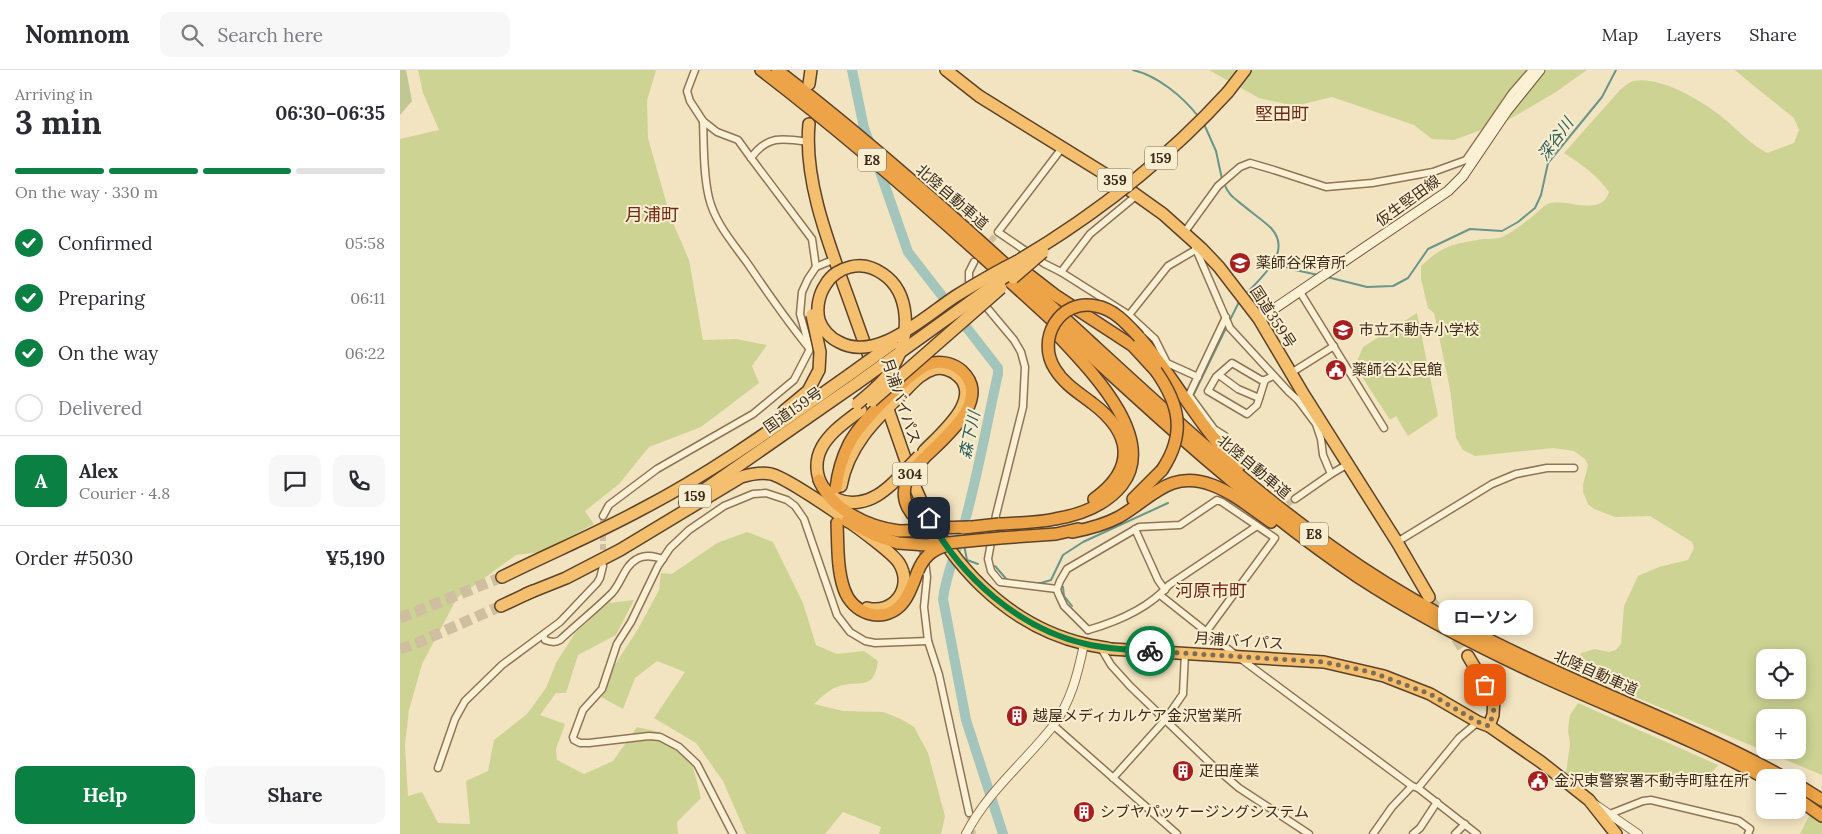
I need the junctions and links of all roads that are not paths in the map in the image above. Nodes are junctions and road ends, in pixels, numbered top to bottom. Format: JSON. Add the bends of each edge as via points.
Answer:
{"nodes":[{"id":1,"x":696,"y":70,"type":"edge"},
{"id":2,"x":761,"y":70,"type":"edge"},
{"id":3,"x":777,"y":70,"type":"edge"},
{"id":4,"x":811,"y":70,"type":"edge"},
{"id":5,"x":946,"y":70,"type":"edge"},
{"id":6,"x":1245,"y":70,"type":"edge"},
{"id":7,"x":1532,"y":70,"type":"edge"},
{"id":8,"x":1540,"y":70,"type":"edge"},
{"id":9,"x":809,"y":84,"type":"dead end"},
{"id":10,"x":703,"y":121,"type":"junction"},
{"id":11,"x":834,"y":122,"type":"junction"},
{"id":12,"x":809,"y":124,"type":"dead end"},
{"id":13,"x":808,"y":142,"type":"junction"},
{"id":14,"x":1062,"y":148,"type":"junction"},
{"id":15,"x":751,"y":158,"type":"junction"},
{"id":16,"x":914,"y":189,"type":"junction"},
{"id":17,"x":1137,"y":195,"type":"junction"},
{"id":18,"x":927,"y":207,"type":"junction"},
{"id":19,"x":1087,"y":215,"type":"junction"},
{"id":20,"x":1068,"y":230,"type":"junction"},
{"id":21,"x":1184,"y":232,"type":"junction"},
{"id":22,"x":1197,"y":248,"type":"junction"},
{"id":23,"x":835,"y":259,"type":"junction"},
{"id":24,"x":1022,"y":259,"type":"junction"},
{"id":25,"x":974,"y":262,"type":"tunnel mouth"},
{"id":26,"x":816,"y":267,"type":"junction"},
{"id":27,"x":1061,"y":272,"type":"junction"},
{"id":28,"x":1300,"y":292,"type":"junction"},
{"id":29,"x":1129,"y":314,"type":"junction"},
{"id":30,"x":1259,"y":320,"type":"junction"},
{"id":31,"x":1228,"y":321,"type":"junction"},
{"id":32,"x":1334,"y":346,"type":"junction"},
{"id":33,"x":810,"y":349,"type":"junction"},
{"id":34,"x":1291,"y":373,"type":"junction"},
{"id":35,"x":1219,"y":375,"type":"junction"},
{"id":36,"x":1273,"y":376,"type":"junction"},
{"id":37,"x":1198,"y":377,"type":"junction"},
{"id":38,"x":852,"y":380,"type":"junction"},
{"id":39,"x":1265,"y":380,"type":"junction"},
{"id":40,"x":1259,"y":398,"type":"junction"},
{"id":41,"x":1303,"y":400,"type":"junction"},
{"id":42,"x":886,"y":404,"type":"junction"},
{"id":43,"x":859,"y":407,"type":"junction"},
{"id":44,"x":1384,"y":428,"type":"dead end"},
{"id":45,"x":1223,"y":439,"type":"dead end"},
{"id":46,"x":923,"y":456,"type":"junction"},
{"id":47,"x":1348,"y":464,"type":"junction"},
{"id":48,"x":1574,"y":468,"type":"dead end"},
{"id":49,"x":701,"y":474,"type":"junction"},
{"id":50,"x":1330,"y":474,"type":"junction"},
{"id":51,"x":819,"y":480,"type":"junction"},
{"id":52,"x":838,"y":488,"type":"dead end"},
{"id":53,"x":1294,"y":499,"type":"tunnel mouth"},
{"id":54,"x":828,"y":505,"type":"junction"},
{"id":55,"x":1070,"y":515,"type":"junction"},
{"id":56,"x":602,"y":516,"type":"tunnel mouth"},
{"id":57,"x":842,"y":523,"type":"junction"},
{"id":58,"x":1257,"y":526,"type":"junction"},
{"id":59,"x":969,"y":527,"type":"junction"},
{"id":60,"x":1136,"y":529,"type":"junction"},
{"id":61,"x":869,"y":532,"type":"junction"},
{"id":62,"x":1072,"y":532,"type":"junction"},
{"id":63,"x":938,"y":533,"type":"junction"},
{"id":64,"x":898,"y":537,"type":"junction"},
{"id":65,"x":971,"y":541,"type":"junction"},
{"id":66,"x":1397,"y":542,"type":"junction"},
{"id":67,"x":663,"y":559,"type":"junction"},
{"id":68,"x":602,"y":566,"type":"tunnel mouth"},
{"id":69,"x":1360,"y":572,"type":"junction"},
{"id":70,"x":502,"y":577,"type":"tunnel mouth"},
{"id":71,"x":1057,"y":589,"type":"junction"},
{"id":72,"x":1162,"y":592,"type":"junction"},
{"id":73,"x":526,"y":594,"type":"junction"},
{"id":74,"x":1429,"y":597,"type":"tunnel mouth"},
{"id":75,"x":501,"y":606,"type":"tunnel mouth"},
{"id":76,"x":1088,"y":630,"type":"junction"},
{"id":77,"x":1206,"y":632,"type":"junction"},
{"id":78,"x":543,"y":635,"type":"junction"},
{"id":79,"x":928,"y":641,"type":"junction"},
{"id":80,"x":1084,"y":644,"type":"junction"},
{"id":81,"x":1100,"y":647,"type":"junction"},
{"id":82,"x":1185,"y":653,"type":"junction"},
{"id":83,"x":1237,"y":656,"type":"junction"},
{"id":84,"x":1468,"y":656,"type":"tunnel mouth"},
{"id":85,"x":1165,"y":720,"type":"junction"},
{"id":86,"x":1484,"y":724,"type":"junction"},
{"id":87,"x":1053,"y":725,"type":"junction"},
{"id":88,"x":438,"y":768,"type":"dead end"},
{"id":89,"x":1767,"y":769,"type":"edge"},
{"id":90,"x":1756,"y":773,"type":"edge"},
{"id":91,"x":1113,"y":778,"type":"junction"},
{"id":92,"x":1415,"y":787,"type":"junction"},
{"id":93,"x":1806,"y":790,"type":"edge"},
{"id":94,"x":1589,"y":800,"type":"junction"},
{"id":95,"x":1822,"y":800,"type":"edge"},
{"id":96,"x":1437,"y":802,"type":"junction"},
{"id":97,"x":1806,"y":802,"type":"edge"},
{"id":98,"x":1806,"y":803,"type":"edge"},
{"id":99,"x":1822,"y":811,"type":"edge"},
{"id":100,"x":1610,"y":814,"type":"junction"},
{"id":101,"x":972,"y":815,"type":"junction"},
{"id":102,"x":1822,"y":816,"type":"edge"},
{"id":103,"x":1465,"y":824,"type":"junction"},
{"id":104,"x":733,"y":834,"type":"edge"},
{"id":105,"x":966,"y":834,"type":"edge"},
{"id":106,"x":1177,"y":834,"type":"edge"},
{"id":107,"x":1309,"y":834,"type":"edge"},
{"id":108,"x":1373,"y":834,"type":"edge"},
{"id":109,"x":1413,"y":834,"type":"edge"},
{"id":110,"x":1455,"y":834,"type":"edge"},
{"id":111,"x":1477,"y":834,"type":"edge"},
{"id":112,"x":1616,"y":834,"type":"edge"},
{"id":113,"x":1638,"y":834,"type":"edge"},
{"id":114,"x":1748,"y":834,"type":"edge"}],
"edges":[{"from":1,"to":10,"type":"street","via":[[687,91]]},
{"from":2,"to":11,"type":"highway","name":"北陸自動車道","number":"E8"},
{"from":3,"to":11,"type":"highway","name":"北陸自動車道","number":"E8"},
{"from":4,"to":9,"type":"highway"},
{"from":5,"to":14,"type":"highway","name":"国道359号","number":"359","via":[[978,96]]},
{"from":6,"to":19,"type":"highway","name":"国道159号","number":"159","bridge":true,"via":[[1207,114],[1155,163]]},
{"from":7,"to":21,"type":"street","via":[[1512,93],[1466,160],[1441,169],[1372,183],[1326,187],[1250,163],[1219,184]]},
{"from":8,"to":28,"type":"main road","name":"仮生堅田線","via":[[1507,111],[1463,176],[1448,191]]},
{"from":10,"to":15,"type":"street","via":[[716,132],[738,140]]},
{"from":10,"to":33,"type":"street","via":[[704,165],[714,212],[748,265]]},
{"from":11,"to":16,"type":"highway","name":"北陸自動車道","number":"E8"},
{"from":12,"to":13,"type":"highway","name":"月浦バイパス"},
{"from":13,"to":15,"type":"street","via":[[779,139],[767,142]]},
{"from":13,"to":23,"type":"highway","name":"月浦バイパス","via":[[811,176]]},
{"from":14,"to":17,"type":"highway","name":"国道359号","number":"359"},
{"from":14,"to":27,"type":"street","via":[[998,232]]},
{"from":15,"to":26,"type":"street","via":[[812,239]]},
{"from":16,"to":18,"type":"highway","name":"北陸自動車道","number":"E8"},
{"from":16,"to":62,"type":"highway","bridge":true,"via":[[1055,295],[1133,346],[1156,371],[1173,400],[1178,425],[1174,450],[1162,470],[1121,508]]},
{"from":16,"to":69,"type":"highway","name":"北陸自動車道","number":"E8","via":[[1195,438]]},
{"from":17,"to":21,"type":"highway","name":"国道359号","number":"359"},
{"from":17,"to":27,"type":"street","via":[[1090,234]]},
{"from":18,"to":55,"type":"highway","via":[[1045,322],[1098,382],[1125,422],[1133,448],[1125,481],[1102,503]]},
{"from":18,"to":69,"type":"highway","name":"北陸自動車道","number":"E8","via":[[1191,447],[1275,517]]},
{"from":19,"to":20,"type":"highway","name":"国道159号","number":"159","bridge":true},
{"from":19,"to":24,"type":"highway","name":"国道159号","number":"159","bridge":true},
{"from":20,"to":38,"type":"highway","name":"国道159号","number":"159","bridge":true},
{"from":20,"to":43,"type":"highway","number":"159","bridge":true},
{"from":21,"to":22,"type":"street"},
{"from":21,"to":30,"type":"highway","name":"国道359号","number":"359","via":[[1219,267]]},
{"from":22,"to":29,"type":"street","via":[[1168,266]]},
{"from":22,"to":31,"type":"street"},
{"from":23,"to":26,"type":"street"},
{"from":23,"to":42,"type":"highway","name":"月浦バイパス"},
{"from":24,"to":38,"type":"highway","name":"国道159号","number":"159","bridge":true,"via":[[950,303]]},
{"from":24,"to":43,"type":"highway","number":"159","bridge":true,"via":[[956,296],[906,330],[899,334],[892,339],[863,348],[837,341],[826,332],[820,320],[818,306],[821,293],[833,276],[855,266],[874,269],[886,276],[896,288],[904,309],[905,316],[905,324],[905,332],[896,363]]},
{"from":25,"to":71,"type":"street","via":[[969,272],[973,291],[1014,340],[1025,367],[1023,408],[988,559],[991,571],[1000,582]]},
{"from":26,"to":33,"type":"street","via":[[802,292],[800,314]]},
{"from":27,"to":29,"type":"street"},
{"from":28,"to":30,"type":"main road","name":"仮生堅田線"},
{"from":28,"to":32,"type":"street"},
{"from":29,"to":37,"type":"street","via":[[1155,340],[1167,362]]},
{"from":30,"to":34,"type":"highway","name":"国道359号","number":"359"},
{"from":31,"to":36,"type":"street"},
{"from":31,"to":37,"type":"street"},
{"from":32,"to":34,"type":"street"},
{"from":32,"to":44,"type":"street"},
{"from":33,"to":56,"type":"street","via":[[794,380],[753,414],[657,469],[609,505]]},
{"from":34,"to":41,"type":"highway","name":"国道359号","number":"359"},
{"from":35,"to":39,"type":"street","via":[[1232,363]]},
{"from":35,"to":40,"type":"street","via":[[1238,389]]},
{"from":35,"to":40,"type":"street","via":[[1208,391],[1247,414],[1258,405]]},
{"from":36,"to":39,"type":"street"},
{"from":36,"to":41,"type":"street"},
{"from":37,"to":45,"type":"street","via":[[1189,395],[1214,429],[1225,436]]},
{"from":38,"to":49,"type":"highway","name":"国道159号","number":"159"},
{"from":38,"to":73,"type":"highway","name":"国道159号","number":"159","via":[[724,477],[666,516],[594,559]]},
{"from":39,"to":40,"type":"street"},
{"from":41,"to":47,"type":"highway","name":"国道359号","number":"359"},
{"from":41,"to":50,"type":"street","via":[[1316,424]]},
{"from":42,"to":46,"type":"highway","via":[[915,373],[932,363],[948,363],[965,375],[971,389],[967,410]]},
{"from":42,"to":52,"type":"highway","via":[[866,420],[852,438],[842,461]]},
{"from":42,"to":63,"type":"highway","name":"月浦バイパス","number":"304","via":[[915,487]]},
{"from":43,"to":49,"type":"highway","number":"159","bridge":true,"via":[[887,384],[898,370],[910,336],[910,310],[905,292],[896,278],[869,261],[847,262],[828,272],[818,284],[812,306],[820,352],[819,370],[812,385],[802,397]]},
{"from":43,"to":51,"type":"highway","number":"159","via":[[823,446],[816,467]]},
{"from":43,"to":54,"type":"highway","number":"159","via":[[824,433],[811,455],[812,482]]},
{"from":46,"to":51,"type":"highway","bridge":true,"via":[[873,498],[852,503],[828,493]]},
{"from":46,"to":59,"type":"highway","bridge":true,"via":[[905,485],[904,497],[910,512],[929,526]]},
{"from":47,"to":50,"type":"street"},
{"from":47,"to":66,"type":"highway","name":"国道359号","number":"359"},
{"from":48,"to":66,"type":"street","via":[[1547,468],[1516,474],[1492,484]]},
{"from":49,"to":70,"type":"highway","name":"国道159号","number":"159","via":[[641,510]]},
{"from":50,"to":53,"type":"street"},
{"from":51,"to":64,"type":"highway","via":[[830,499],[851,514]]},
{"from":54,"to":57,"type":"highway","number":"159"},
{"from":54,"to":61,"type":"highway"},
{"from":55,"to":59,"type":"highway","bridge":true,"via":[[1053,520]]},
{"from":55,"to":69,"type":"highway","bridge":true,"via":[[1111,486],[1124,459],[1122,438],[1107,414],[1063,380],[1051,362],[1048,342],[1050,330],[1058,319],[1080,305],[1095,305],[1116,315],[1140,337],[1230,458]]},
{"from":57,"to":57,"type":"highway","number":"159","via":[[845,575],[852,595],[861,604],[875,610],[888,607],[902,594],[904,587],[900,564],[884,548]]},
{"from":57,"to":61,"type":"highway"},
{"from":57,"to":65,"type":"highway","bridge":true,"via":[[842,584],[858,609],[875,615],[896,609],[907,597],[927,556],[936,549]]},
{"from":57,"to":73,"type":"highway","number":"159","via":[[785,480],[772,474],[754,474],[735,481],[593,564]]},
{"from":58,"to":60,"type":"street","via":[[1217,500],[1180,524]]},
{"from":58,"to":72,"type":"street"},
{"from":58,"to":77,"type":"street","via":[[1275,538]]},
{"from":59,"to":64,"type":"highway","bridge":true},
{"from":60,"to":71,"type":"street","via":[[1067,569]]},
{"from":60,"to":72,"type":"street"},
{"from":61,"to":64,"type":"highway"},
{"from":62,"to":65,"type":"highway","bridge":true},
{"from":62,"to":69,"type":"highway","via":[[1111,521],[1165,485],[1196,481],[1230,494],[1303,544]]},
{"from":63,"to":79,"type":"street","via":[[927,534],[923,545],[928,577],[924,607]]},
{"from":63,"to":80,"type":"highway","name":"月浦バイパス","number":"304","via":[[978,583],[1008,607],[1032,623]]},
{"from":64,"to":65,"type":"highway","bridge":true,"via":[[926,545]]},
{"from":66,"to":74,"type":"highway","name":"国道359号","number":"359"},
{"from":67,"to":78,"type":"street","via":[[645,556],[636,559],[611,593],[560,640],[548,641]]},
{"from":67,"to":79,"type":"street","via":[[690,530],[724,506],[753,494],[776,495],[795,506],[804,519],[837,615],[850,632],[875,643]]},
{"from":67,"to":104,"type":"street","via":[[617,644],[602,689],[583,710],[573,737],[589,743],[660,737],[679,747],[697,764]]},
{"from":68,"to":78,"type":"street","via":[[597,583]]},
{"from":69,"to":89,"type":"highway","name":"北陸自動車道","number":"E8","via":[[1496,644],[1683,727]]},
{"from":69,"to":90,"type":"highway","name":"北陸自動車道","number":"E8","via":[[1423,615],[1495,654]]},
{"from":71,"to":76,"type":"street","via":[[1064,606]]},
{"from":72,"to":76,"type":"street","via":[[1143,606]]},
{"from":72,"to":77,"type":"street"},
{"from":73,"to":75,"type":"highway","name":"国道159号","number":"159"},
{"from":76,"to":80,"type":"street"},
{"from":77,"to":83,"type":"street"},
{"from":78,"to":88,"type":"street","via":[[502,665],[465,701],[455,719]]},
{"from":79,"to":101,"type":"street"},
{"from":80,"to":81,"type":"highway","name":"月浦バイパス","number":"304"},
{"from":80,"to":87,"type":"street","via":[[1075,684]]},
{"from":81,"to":82,"type":"highway","name":"月浦バイパス","number":"304"},
{"from":81,"to":85,"type":"street","via":[[1111,665]]},
{"from":82,"to":83,"type":"highway","name":"月浦バイパス","number":"304"},
{"from":82,"to":85,"type":"street","via":[[1183,694]]},
{"from":83,"to":86,"type":"highway","name":"月浦バイパス","number":"304","via":[[1324,662],[1371,672],[1430,694]]},
{"from":83,"to":92,"type":"street"},
{"from":84,"to":86,"type":"highway","via":[[1494,699],[1493,715]]},
{"from":85,"to":91,"type":"street"},
{"from":85,"to":107,"type":"street","via":[[1239,788]]},
{"from":86,"to":92,"type":"street","via":[[1459,738]]},
{"from":86,"to":94,"type":"highway","number":"304","via":[[1541,762]]},
{"from":87,"to":91,"type":"street"},
{"from":87,"to":101,"type":"street"},
{"from":91,"to":106,"type":"street"},
{"from":92,"to":96,"type":"street"},
{"from":92,"to":108,"type":"street","via":[[1392,807]]},
{"from":93,"to":95,"type":"highway"},
{"from":94,"to":100,"type":"street"},
{"from":94,"to":112,"type":"highway","number":"304"},
{"from":96,"to":103,"type":"street"},
{"from":96,"to":109,"type":"street"},
{"from":97,"to":99,"type":"highway"},
{"from":98,"to":102,"type":"highway"},
{"from":100,"to":113,"type":"street"},
{"from":100,"to":114,"type":"street","via":[[1651,800],[1739,821],[1750,829]]},
{"from":101,"to":105,"type":"street"},
{"from":103,"to":110,"type":"street"},
{"from":103,"to":111,"type":"street"}]}
